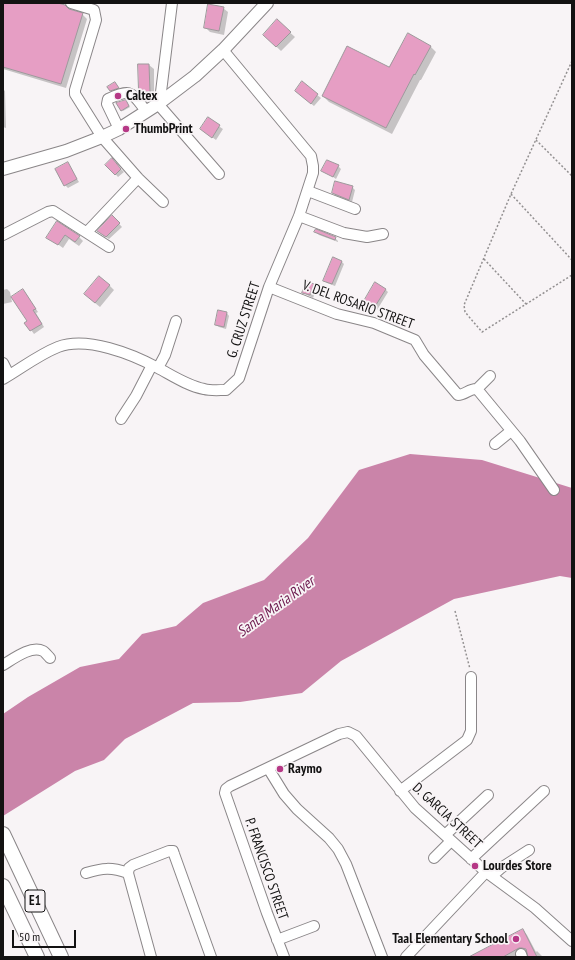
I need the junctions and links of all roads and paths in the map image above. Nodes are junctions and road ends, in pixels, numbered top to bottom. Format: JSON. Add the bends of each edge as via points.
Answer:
{"nodes":[{"id":1,"x":71,"y":3,"type":"edge"},
{"id":2,"x":172,"y":3,"type":"edge"},
{"id":3,"x":94,"y":6,"type":"edge"},
{"id":4,"x":260,"y":6,"type":"edge"},
{"id":5,"x":223,"y":50,"type":"junction"},
{"id":6,"x":572,"y":61,"type":"edge"},
{"id":7,"x":158,"y":104,"type":"junction"},
{"id":8,"x":146,"y":111,"type":"junction"},
{"id":9,"x":119,"y":128,"type":"junction"},
{"id":10,"x":102,"y":137,"type":"junction"},
{"id":11,"x":536,"y":140,"type":"junction"},
{"id":12,"x":3,"y":169,"type":"edge"},
{"id":13,"x":219,"y":174,"type":"dead end"},
{"id":14,"x":572,"y":176,"type":"edge"},
{"id":15,"x":138,"y":178,"type":"junction"},
{"id":16,"x":308,"y":191,"type":"junction"},
{"id":17,"x":511,"y":194,"type":"junction"},
{"id":18,"x":163,"y":202,"type":"dead end"},
{"id":19,"x":355,"y":209,"type":"dead end"},
{"id":20,"x":299,"y":216,"type":"junction"},
{"id":21,"x":87,"y":232,"type":"junction"},
{"id":22,"x":383,"y":234,"type":"dead end"},
{"id":23,"x":3,"y":235,"type":"edge"},
{"id":24,"x":109,"y":247,"type":"dead end"},
{"id":25,"x":484,"y":258,"type":"junction"},
{"id":26,"x":572,"y":260,"type":"edge"},
{"id":27,"x":572,"y":275,"type":"edge"},
{"id":28,"x":269,"y":287,"type":"junction"},
{"id":29,"x":526,"y":304,"type":"junction"},
{"id":30,"x":176,"y":321,"type":"dead end"},
{"id":31,"x":3,"y":363,"type":"edge"},
{"id":32,"x":155,"y":367,"type":"junction"},
{"id":33,"x":490,"y":376,"type":"dead end"},
{"id":34,"x":6,"y":377,"type":"edge"},
{"id":35,"x":477,"y":389,"type":"junction"},
{"id":36,"x":122,"y":419,"type":"dead end"},
{"id":37,"x":511,"y":431,"type":"junction"},
{"id":38,"x":495,"y":444,"type":"dead end"},
{"id":39,"x":554,"y":490,"type":"dead end"},
{"id":40,"x":455,"y":611,"type":"dead end"},
{"id":41,"x":50,"y":658,"type":"dead end"},
{"id":42,"x":3,"y":665,"type":"edge"},
{"id":43,"x":471,"y":677,"type":"joint"},
{"id":44,"x":268,"y":768,"type":"junction"},
{"id":45,"x":400,"y":791,"type":"junction"},
{"id":46,"x":544,"y":791,"type":"dead end"},
{"id":47,"x":488,"y":795,"type":"dead end"},
{"id":48,"x":448,"y":838,"type":"junction"},
{"id":49,"x":6,"y":840,"type":"edge"},
{"id":50,"x":529,"y":850,"type":"dead end"},
{"id":51,"x":434,"y":858,"type":"dead end"},
{"id":52,"x":471,"y":859,"type":"junction"},
{"id":53,"x":128,"y":873,"type":"junction"},
{"id":54,"x":86,"y":874,"type":"dead end"},
{"id":55,"x":489,"y":874,"type":"junction"},
{"id":56,"x":3,"y":886,"type":"edge"},
{"id":57,"x":314,"y":926,"type":"dead end"},
{"id":58,"x":277,"y":940,"type":"junction"},
{"id":59,"x":572,"y":941,"type":"edge"},
{"id":60,"x":37,"y":957,"type":"edge"},
{"id":61,"x":61,"y":957,"type":"edge"},
{"id":62,"x":151,"y":957,"type":"edge"},
{"id":63,"x":211,"y":957,"type":"edge"},
{"id":64,"x":284,"y":957,"type":"edge"},
{"id":65,"x":382,"y":957,"type":"edge"},
{"id":66,"x":406,"y":957,"type":"edge"}],
"edges":[{"from":1,"to":3,"type":"street"},
{"from":2,"to":7,"type":"street"},
{"from":3,"to":10,"type":"street","via":[[96,20],[75,94]]},
{"from":4,"to":5,"type":"main road"},
{"from":5,"to":7,"type":"main road","via":[[196,76]]},
{"from":5,"to":16,"type":"street","name":"G. CRUZ STREET","via":[[311,156],[314,166]]},
{"from":6,"to":11,"type":"path"},
{"from":7,"to":8,"type":"main road"},
{"from":7,"to":13,"type":"street"},
{"from":8,"to":9,"type":"main road"},
{"from":8,"to":9,"type":"street","via":[[128,92],[108,99],[107,104]]},
{"from":9,"to":10,"type":"main road"},
{"from":10,"to":12,"type":"main road","via":[[66,151]]},
{"from":10,"to":15,"type":"street"},
{"from":11,"to":14,"type":"path"},
{"from":11,"to":17,"type":"path"},
{"from":15,"to":18,"type":"street"},
{"from":15,"to":21,"type":"street"},
{"from":16,"to":19,"type":"street"},
{"from":16,"to":20,"type":"street","name":"G. CRUZ STREET"},
{"from":17,"to":25,"type":"path"},
{"from":17,"to":26,"type":"path"},
{"from":20,"to":22,"type":"street","via":[[344,233],[367,237]]},
{"from":20,"to":28,"type":"street","name":"G. CRUZ STREET"},
{"from":21,"to":23,"type":"street","via":[[53,211]]},
{"from":21,"to":24,"type":"street"},
{"from":25,"to":29,"type":"path"},
{"from":25,"to":29,"type":"path","via":[[464,305],[465,312],[482,332]]},
{"from":27,"to":29,"type":"path"},
{"from":28,"to":32,"type":"street","name":"G. CRUZ STREET","via":[[240,378],[226,390],[205,390]]},
{"from":28,"to":35,"type":"street","name":"V. DEL ROSARIO STREET","via":[[337,314],[374,323],[415,340],[424,355],[458,395]]},
{"from":30,"to":32,"type":"street","via":[[165,355]]},
{"from":31,"to":34,"type":"street"},
{"from":32,"to":34,"type":"street","name":"G. CRUZ STREET","via":[[136,357],[95,345],[74,344],[59,347],[34,358]]},
{"from":32,"to":36,"type":"street"},
{"from":33,"to":35,"type":"street"},
{"from":35,"to":37,"type":"street"},
{"from":37,"to":38,"type":"street"},
{"from":37,"to":39,"type":"street"},
{"from":40,"to":43,"type":"path"},
{"from":41,"to":42,"type":"street","via":[[43,651],[36,650],[17,656]]},
{"from":43,"to":45,"type":"street","via":[[470,736]]},
{"from":44,"to":45,"type":"street","name":"D. GARCIA STREET","via":[[348,732],[356,736]]},
{"from":44,"to":58,"type":"street","name":"P. FRANCISCO STREET","via":[[230,786],[225,793]]},
{"from":44,"to":65,"type":"street","via":[[288,799],[338,849]]},
{"from":45,"to":48,"type":"street","name":"D. GARCIA STREET"},
{"from":46,"to":52,"type":"street"},
{"from":47,"to":48,"type":"street"},
{"from":48,"to":51,"type":"street"},
{"from":48,"to":52,"type":"street","name":"D. GARCIA STREET"},
{"from":49,"to":61,"type":"highway","number":"E1"},
{"from":50,"to":55,"type":"street"},
{"from":52,"to":55,"type":"street","name":"D. GARCIA STREET"},
{"from":53,"to":54,"type":"street","via":[[107,868]]},
{"from":53,"to":62,"type":"street"},
{"from":53,"to":63,"type":"street","via":[[129,868],[133,866],[173,851]]},
{"from":55,"to":59,"type":"street","name":"D. GARCIA STREET","via":[[535,908]]},
{"from":55,"to":66,"type":"street"},
{"from":56,"to":60,"type":"highway","number":"E1"},
{"from":57,"to":58,"type":"street"},
{"from":58,"to":64,"type":"street","name":"P. FRANCISCO STREET"}]}
